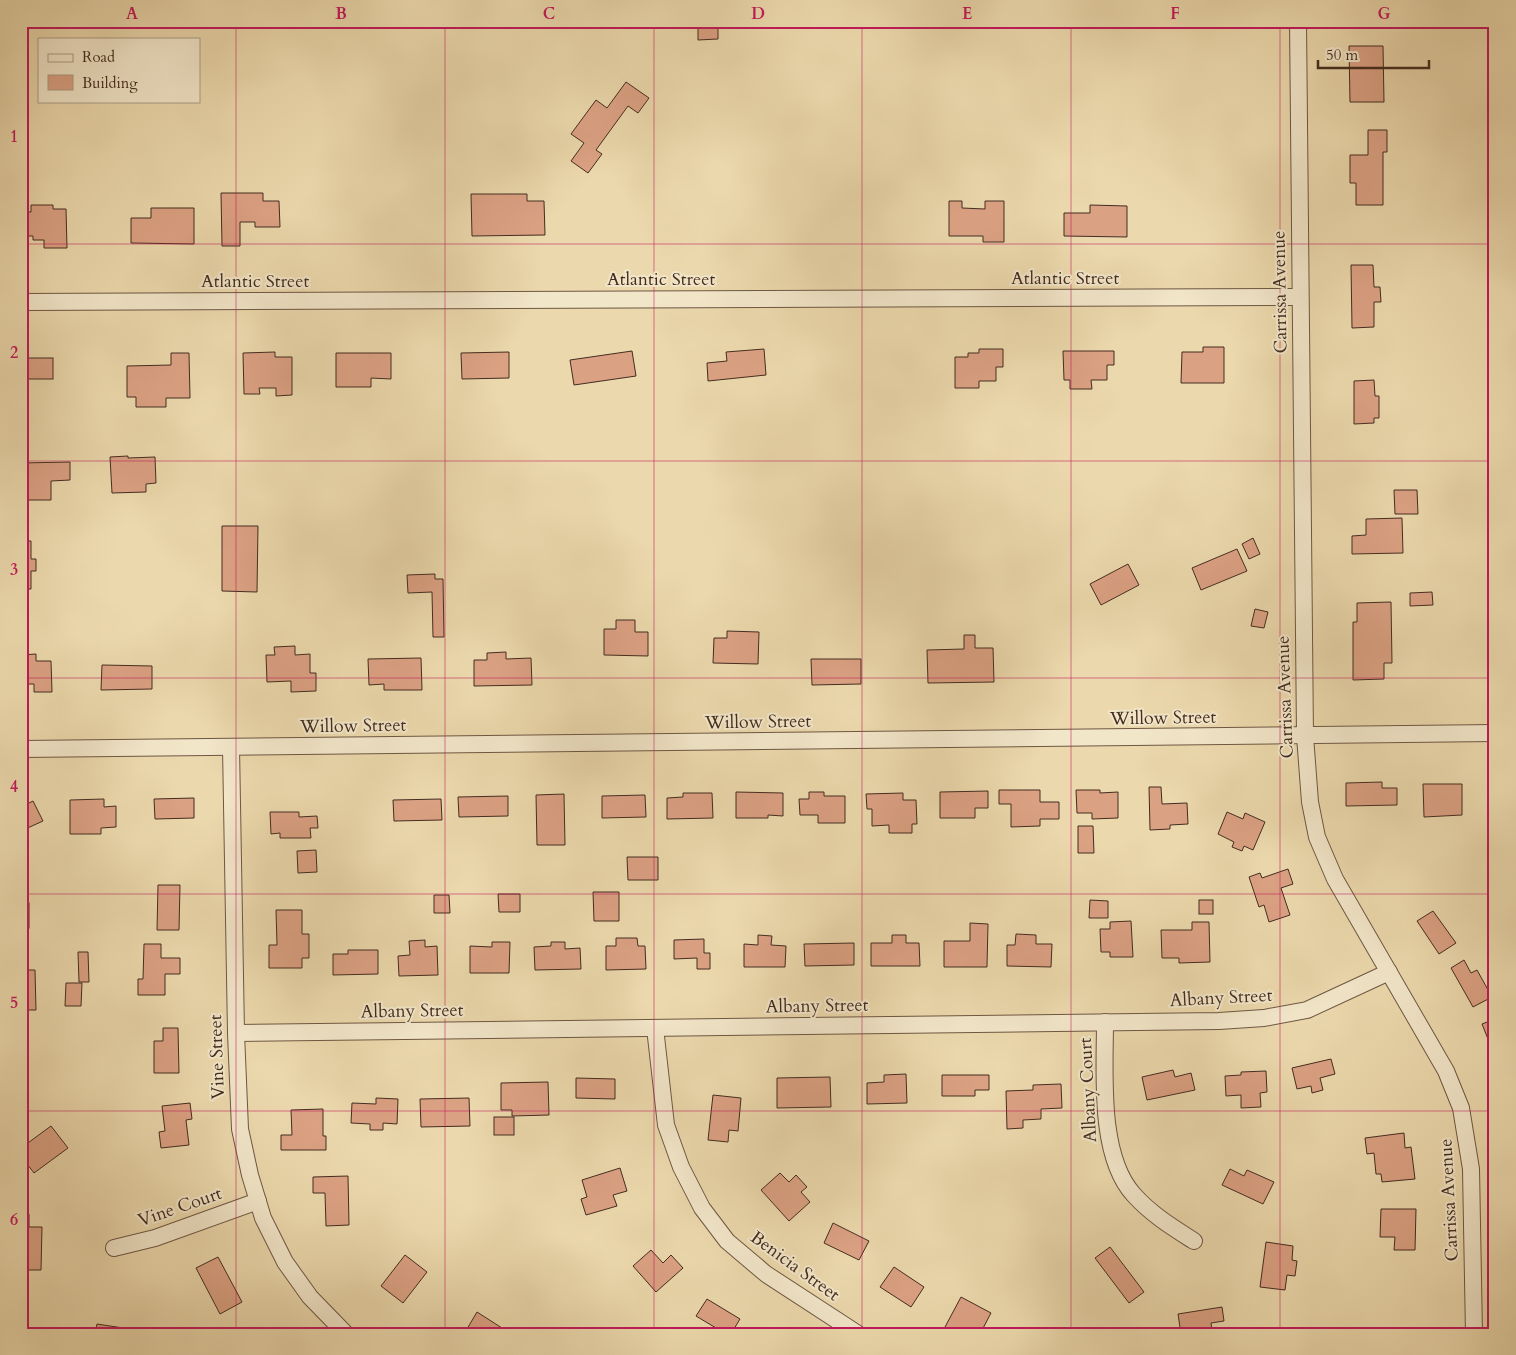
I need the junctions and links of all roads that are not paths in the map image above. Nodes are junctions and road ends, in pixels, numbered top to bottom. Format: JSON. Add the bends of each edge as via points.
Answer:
{"nodes":[{"id":1,"x":1298,"y":21,"type":"edge"},
{"id":2,"x":1300,"y":297,"type":"junction"},
{"id":3,"x":21,"y":302,"type":"edge"},
{"id":4,"x":1495,"y":733,"type":"edge"},
{"id":5,"x":1304,"y":736,"type":"junction"},
{"id":6,"x":231,"y":747,"type":"junction"},
{"id":7,"x":21,"y":750,"type":"edge"},
{"id":8,"x":1389,"y":972,"type":"junction"},
{"id":9,"x":1105,"y":1022,"type":"junction"},
{"id":10,"x":655,"y":1028,"type":"junction"},
{"id":11,"x":236,"y":1033,"type":"junction"},
{"id":12,"x":258,"y":1201,"type":"junction"},
{"id":13,"x":1194,"y":1241,"type":"dead end"},
{"id":14,"x":114,"y":1248,"type":"dead end"},
{"id":15,"x":346,"y":1334,"type":"edge"},
{"id":16,"x":858,"y":1334,"type":"edge"},
{"id":17,"x":1474,"y":1334,"type":"edge"}],
"edges":[{"from":1,"to":2,"type":"street","name":"Carrissa Avenue"},
{"from":2,"to":3,"type":"street","name":"Atlantic Street"},
{"from":2,"to":5,"type":"street","name":"Carrissa Avenue"},
{"from":4,"to":5,"type":"street","name":"Willow Street"},
{"from":5,"to":6,"type":"street","name":"Willow Street"},
{"from":5,"to":8,"type":"street","name":"Carrissa Avenue","via":[[1317,837],[1335,879]]},
{"from":6,"to":7,"type":"street","name":"Willow Street"},
{"from":6,"to":11,"type":"street","name":"Vine Street"},
{"from":8,"to":9,"type":"street","name":"Albany Street","via":[[1307,1010],[1264,1018]]},
{"from":8,"to":17,"type":"street","name":"Carrissa Avenue","via":[[1446,1071],[1461,1108],[1471,1169]]},
{"from":9,"to":10,"type":"street","name":"Albany Street"},
{"from":9,"to":13,"type":"street","name":"Albany Court","via":[[1108,1137],[1117,1166],[1132,1194],[1158,1219]]},
{"from":10,"to":11,"type":"street","name":"Albany Street"},
{"from":10,"to":16,"type":"street","name":"Benicia Street","via":[[666,1125],[681,1167],[702,1208],[727,1241],[766,1274]]},
{"from":11,"to":12,"type":"street","name":"Vine Street","via":[[240,1129]]},
{"from":12,"to":14,"type":"street","name":"Vine Court","via":[[155,1238]]},
{"from":12,"to":15,"type":"street","name":"Vine Street","via":[[285,1262],[310,1297]]}]}
